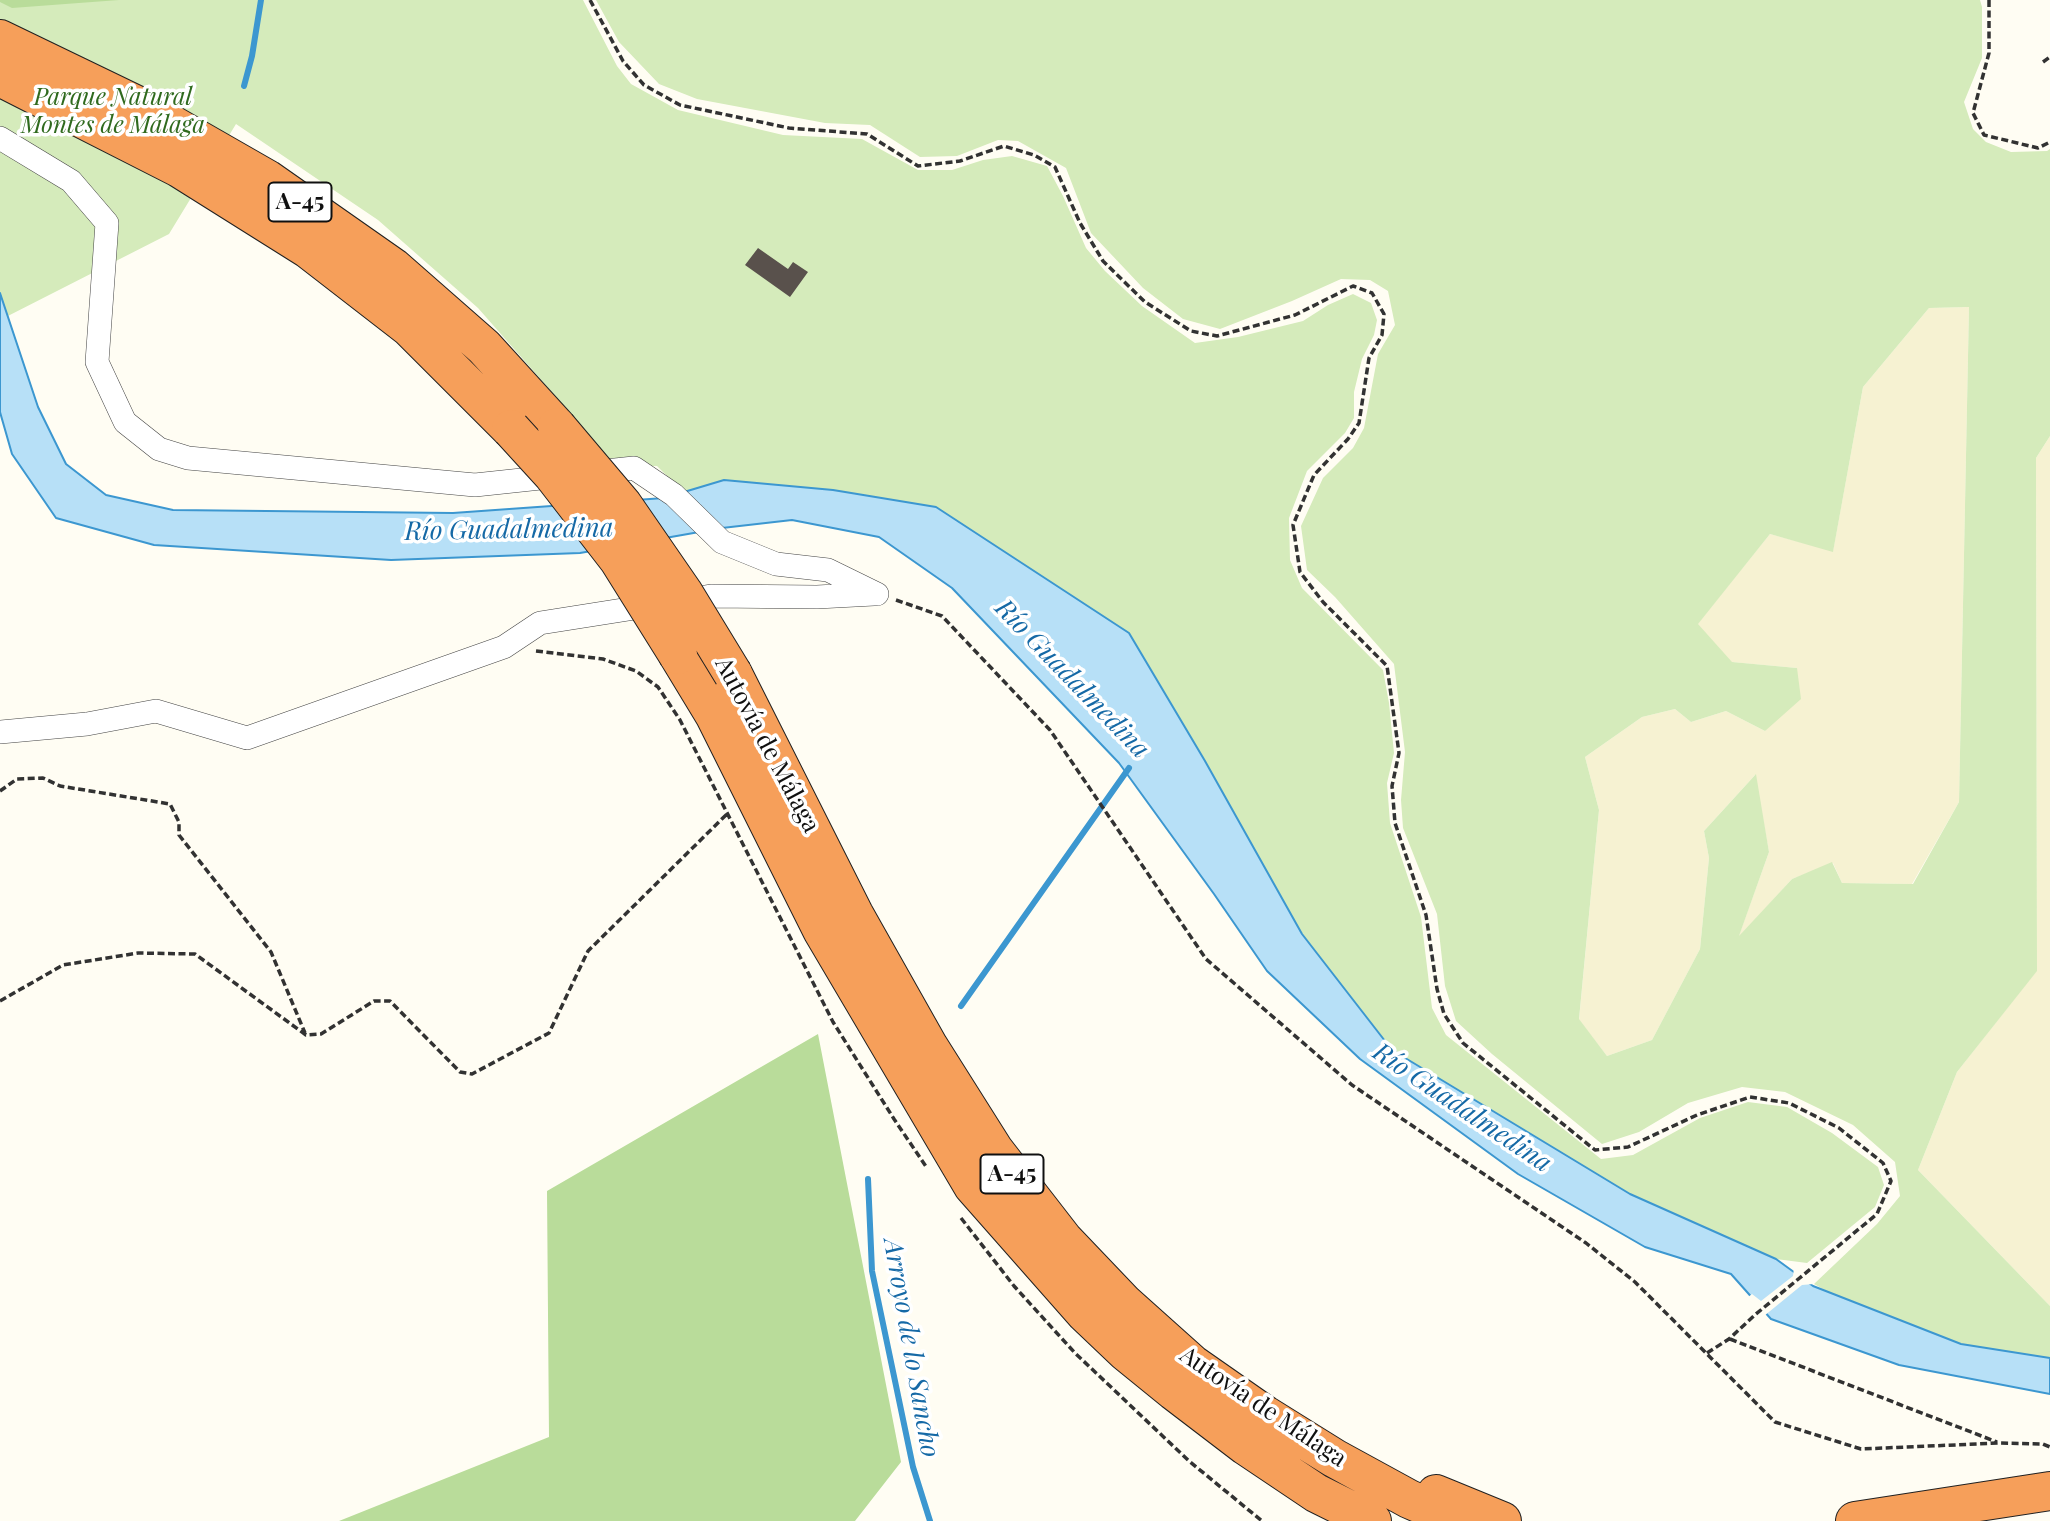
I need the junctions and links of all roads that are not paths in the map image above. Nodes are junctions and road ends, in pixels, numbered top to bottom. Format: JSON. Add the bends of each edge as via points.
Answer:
{"nodes":[{"id":1,"x":0,"y":39,"type":"edge"},
{"id":2,"x":0,"y":77,"type":"edge"},
{"id":3,"x":0,"y":138,"type":"edge"},
{"id":4,"x":0,"y":732,"type":"edge"},
{"id":5,"x":1126,"y":1352,"type":"junction"},
{"id":6,"x":1265,"y":1415,"type":"junction"},
{"id":7,"x":2032,"y":1493,"type":"edge"},
{"id":8,"x":2050,"y":1509,"type":"edge"},
{"id":9,"x":1321,"y":1521,"type":"edge"},
{"id":10,"x":1372,"y":1521,"type":"edge"},
{"id":11,"x":1459,"y":1521,"type":"edge"},
{"id":12,"x":1502,"y":1521,"type":"edge"},
{"id":13,"x":1855,"y":1521,"type":"edge"}],
"edges":[{"from":1,"to":6,"type":"highway","name":"Autovía de Málaga","number":"A-45","bridge":true,"via":[[143,108],[267,179],[394,268],[484,348],[557,427],[623,505],[733,674],[854,914],[993,1150],[1063,1239],[1125,1304],[1192,1364]]},
{"from":2,"to":5,"type":"highway","name":"Autovía de Málaga","number":"A-45","bridge":true,"via":[[179,168],[308,249],[410,328],[554,475],[618,559],[715,716],[822,930],[973,1186],[1084,1313]]},
{"from":3,"to":4,"type":"street","via":[[71,181],[107,223],[97,362],[125,422],[159,449],[188,458],[475,485],[634,468],[674,495],[722,542],[776,564],[828,570],[877,594],[711,596],[540,623],[504,647],[247,738],[156,711],[87,724]]},
{"from":5,"to":9,"type":"highway","via":[[1150,1391],[1179,1419]]},
{"from":5,"to":10,"type":"highway","name":"Autovía de Málaga","number":"A-45","via":[[1246,1446],[1316,1493]]},
{"from":6,"to":11,"type":"highway","name":"Autovía de Málaga","number":"A-45","via":[[1377,1482]]},
{"from":6,"to":12,"type":"highway"},
{"from":7,"to":8,"type":"highway"},
{"from":7,"to":13,"type":"highway"}]}
